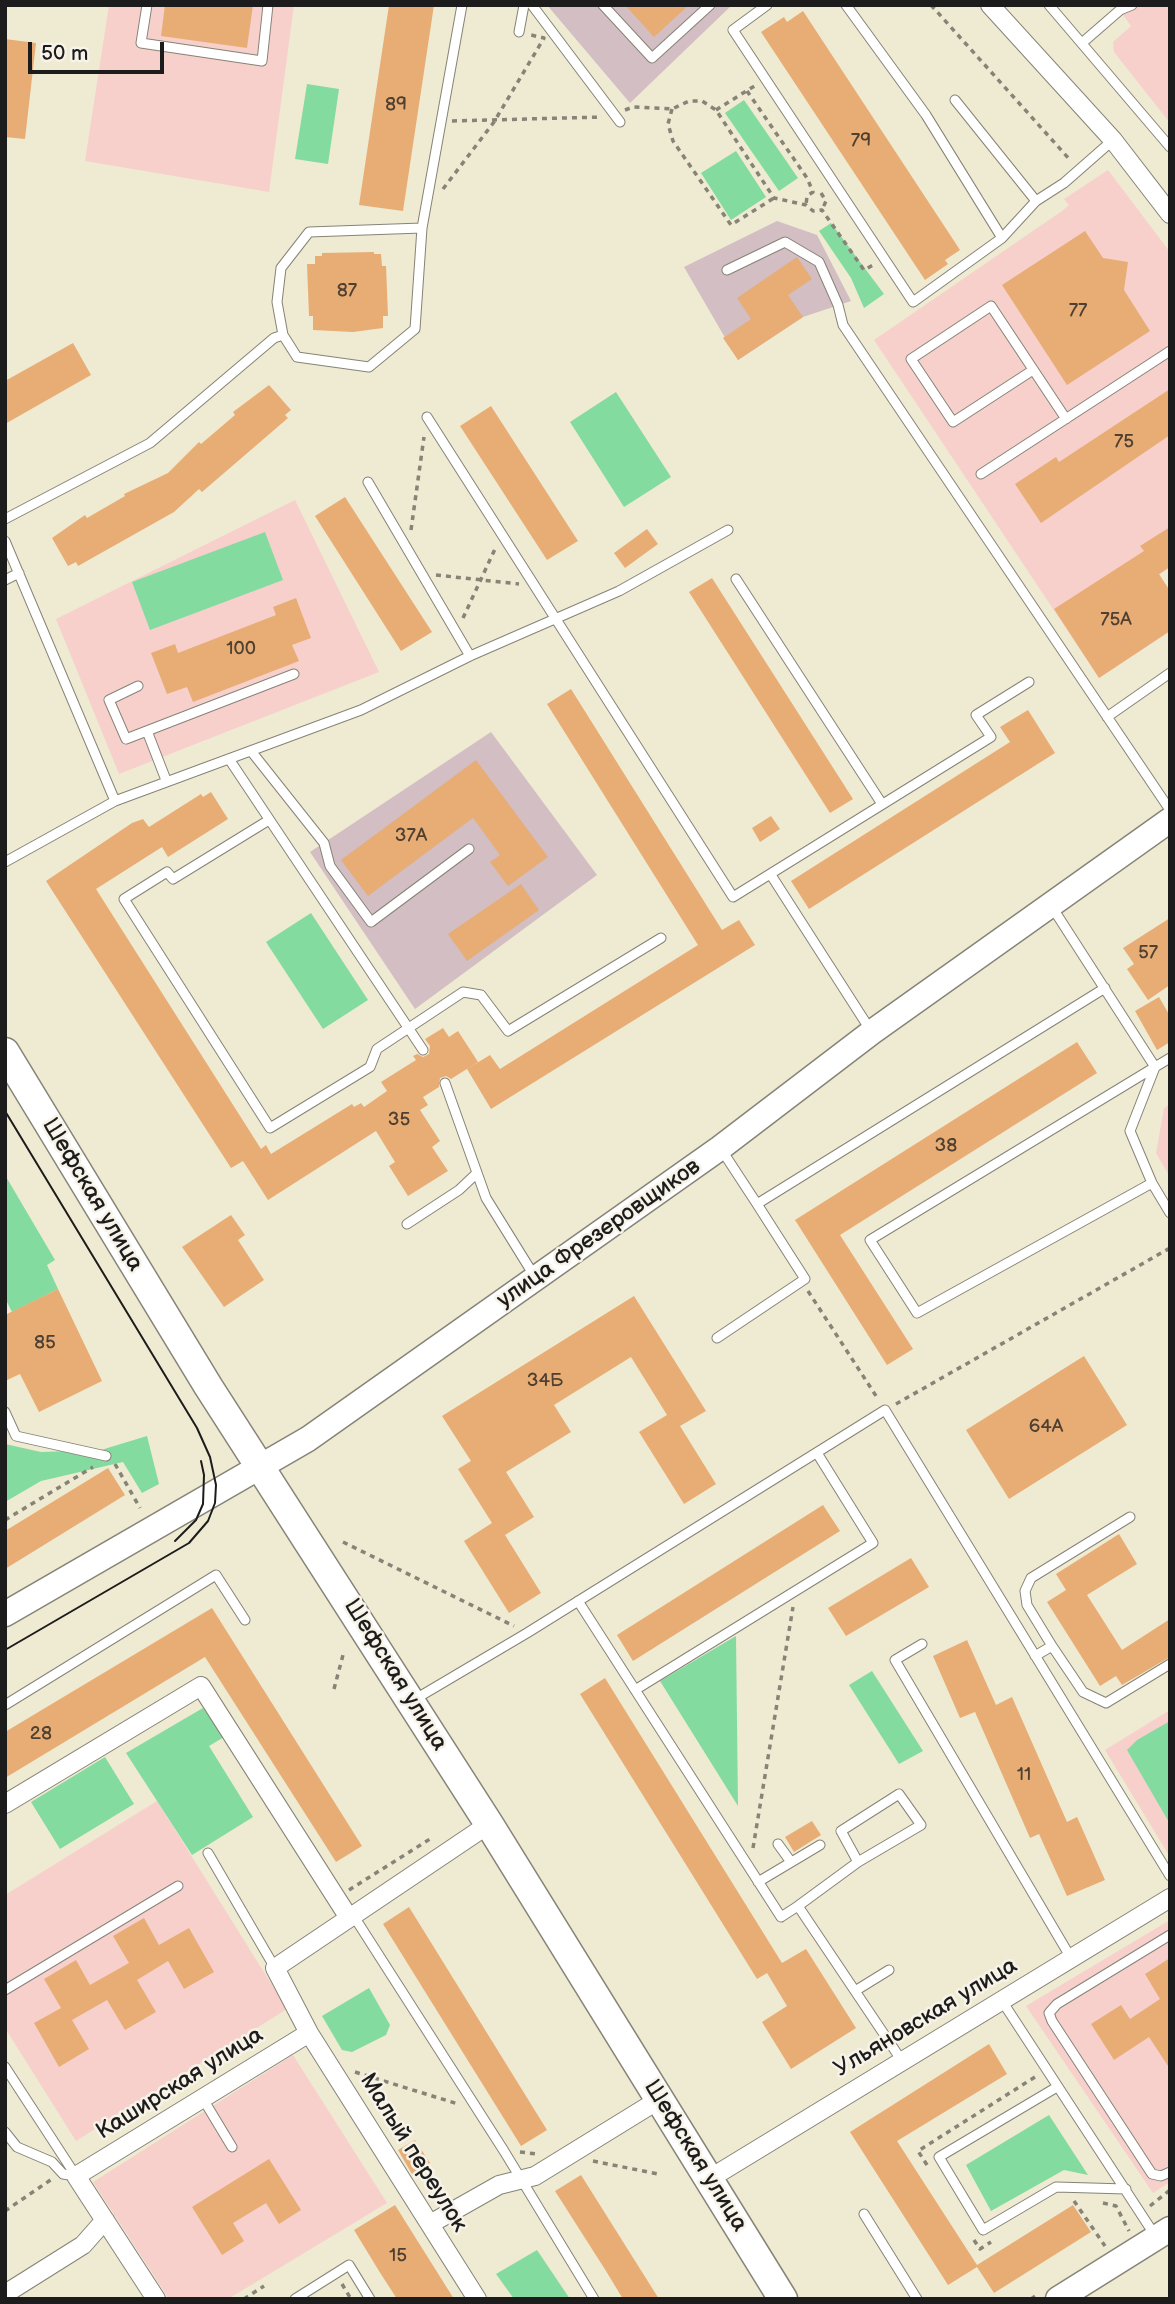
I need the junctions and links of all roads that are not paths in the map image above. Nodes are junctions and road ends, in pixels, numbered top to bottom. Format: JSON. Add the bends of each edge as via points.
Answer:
{"nodes":[{"id":1,"x":147,"y":5,"type":"edge"},
{"id":2,"x":268,"y":5,"type":"edge"},
{"id":3,"x":462,"y":5,"type":"edge"},
{"id":4,"x":524,"y":5,"type":"edge"},
{"id":5,"x":532,"y":5,"type":"edge"},
{"id":6,"x":603,"y":5,"type":"edge"},
{"id":7,"x":710,"y":5,"type":"edge"},
{"id":8,"x":767,"y":5,"type":"edge"},
{"id":9,"x":846,"y":5,"type":"edge"},
{"id":10,"x":990,"y":5,"type":"edge"},
{"id":11,"x":1049,"y":5,"type":"edge"},
{"id":12,"x":1132,"y":5,"type":"edge"},
{"id":13,"x":519,"y":32,"type":"road end"},
{"id":14,"x":1082,"y":43,"type":"junction"},
{"id":15,"x":955,"y":100,"type":"dead end"},
{"id":16,"x":618,"y":117,"type":"road end"},
{"id":17,"x":1113,"y":141,"type":"junction"},
{"id":18,"x":1170,"y":147,"type":"edge"},
{"id":19,"x":1037,"y":201,"type":"junction"},
{"id":20,"x":1170,"y":215,"type":"edge"},
{"id":21,"x":422,"y":228,"type":"junction"},
{"id":22,"x":1002,"y":238,"type":"junction"},
{"id":23,"x":727,"y":270,"type":"dead end"},
{"id":24,"x":283,"y":335,"type":"junction"},
{"id":25,"x":1170,"y":351,"type":"edge"},
{"id":26,"x":1033,"y":370,"type":"junction"},
{"id":27,"x":427,"y":417,"type":"road end"},
{"id":28,"x":1066,"y":419,"type":"junction"},
{"id":29,"x":981,"y":474,"type":"dead end"},
{"id":30,"x":368,"y":482,"type":"dead end"},
{"id":31,"x":5,"y":519,"type":"edge"},
{"id":32,"x":728,"y":530,"type":"dead end"},
{"id":33,"x":5,"y":541,"type":"edge"},
{"id":34,"x":19,"y":573,"type":"junction"},
{"id":35,"x":736,"y":579,"type":"dead end"},
{"id":36,"x":5,"y":580,"type":"edge"},
{"id":37,"x":556,"y":619,"type":"junction"},
{"id":38,"x":471,"y":656,"type":"junction"},
{"id":39,"x":1170,"y":673,"type":"edge"},
{"id":40,"x":294,"y":674,"type":"dead end"},
{"id":41,"x":1029,"y":682,"type":"dead end"},
{"id":42,"x":138,"y":686,"type":"dead end"},
{"id":43,"x":1107,"y":717,"type":"junction"},
{"id":44,"x":147,"y":731,"type":"junction"},
{"id":45,"x":251,"y":751,"type":"junction"},
{"id":46,"x":229,"y":759,"type":"junction"},
{"id":47,"x":166,"y":779,"type":"junction"},
{"id":48,"x":115,"y":800,"type":"junction"},
{"id":49,"x":882,"y":804,"type":"junction"},
{"id":50,"x":1170,"y":810,"type":"edge"},
{"id":51,"x":270,"y":820,"type":"junction"},
{"id":52,"x":1170,"y":820,"type":"edge"},
{"id":53,"x":469,"y":849,"type":"dead end"},
{"id":54,"x":5,"y":862,"type":"edge"},
{"id":55,"x":771,"y":875,"type":"junction"},
{"id":56,"x":1051,"y":906,"type":"junction"},
{"id":57,"x":661,"y":938,"type":"dead end"},
{"id":58,"x":1105,"y":988,"type":"junction"},
{"id":59,"x":409,"y":1028,"type":"junction"},
{"id":60,"x":872,"y":1032,"type":"junction"},
{"id":61,"x":424,"y":1050,"type":"dead end"},
{"id":62,"x":5,"y":1052,"type":"edge"},
{"id":63,"x":1170,"y":1058,"type":"edge"},
{"id":64,"x":1155,"y":1067,"type":"junction"},
{"id":65,"x":445,"y":1083,"type":"dead end"},
{"id":66,"x":720,"y":1148,"type":"junction"},
{"id":67,"x":477,"y":1173,"type":"junction"},
{"id":68,"x":1152,"y":1183,"type":"junction"},
{"id":69,"x":757,"y":1204,"type":"junction"},
{"id":70,"x":1170,"y":1213,"type":"edge"},
{"id":71,"x":407,"y":1224,"type":"dead end"},
{"id":72,"x":536,"y":1279,"type":"junction"},
{"id":73,"x":717,"y":1338,"type":"dead end"},
{"id":74,"x":5,"y":1412,"type":"edge"},
{"id":75,"x":817,"y":1453,"type":"junction"},
{"id":76,"x":108,"y":1456,"type":"road end"},
{"id":77,"x":259,"y":1466,"type":"junction"},
{"id":78,"x":1130,"y":1517,"type":"dead end"},
{"id":79,"x":578,"y":1601,"type":"junction"},
{"id":80,"x":5,"y":1614,"type":"edge"},
{"id":81,"x":245,"y":1620,"type":"dead end"},
{"id":82,"x":922,"y":1644,"type":"dead end"},
{"id":83,"x":1052,"y":1646,"type":"junction"},
{"id":84,"x":1035,"y":1656,"type":"junction"},
{"id":85,"x":1170,"y":1664,"type":"edge"},
{"id":86,"x":635,"y":1690,"type":"junction"},
{"id":87,"x":412,"y":1701,"type":"junction"},
{"id":88,"x":5,"y":1705,"type":"edge"},
{"id":89,"x":5,"y":1804,"type":"edge"},
{"id":90,"x":489,"y":1824,"type":"junction"},
{"id":91,"x":778,"y":1844,"type":"dead end"},
{"id":92,"x":820,"y":1845,"type":"dead end"},
{"id":93,"x":208,"y":1853,"type":"dead end"},
{"id":94,"x":791,"y":1862,"type":"junction"},
{"id":95,"x":858,"y":1862,"type":"junction"},
{"id":96,"x":1170,"y":1876,"type":"edge"},
{"id":97,"x":758,"y":1882,"type":"junction"},
{"id":98,"x":178,"y":1886,"type":"dead end"},
{"id":99,"x":1170,"y":1898,"type":"edge"},
{"id":100,"x":798,"y":1906,"type":"junction"},
{"id":101,"x":351,"y":1916,"type":"junction"},
{"id":102,"x":1170,"y":1935,"type":"edge"},
{"id":103,"x":1071,"y":1958,"type":"junction"},
{"id":104,"x":275,"y":1968,"type":"junction"},
{"id":105,"x":889,"y":1970,"type":"dead end"},
{"id":106,"x":5,"y":1990,"type":"edge"},
{"id":107,"x":855,"y":1991,"type":"junction"},
{"id":108,"x":1002,"y":2001,"type":"junction"},
{"id":109,"x":309,"y":2033,"type":"junction"},
{"id":110,"x":902,"y":2061,"type":"junction"},
{"id":111,"x":5,"y":2067,"type":"edge"},
{"id":112,"x":1057,"y":2087,"type":"junction"},
{"id":113,"x":203,"y":2099,"type":"junction"},
{"id":114,"x":660,"y":2099,"type":"junction"},
{"id":115,"x":5,"y":2132,"type":"edge"},
{"id":116,"x":232,"y":2147,"type":"dead end"},
{"id":117,"x":1170,"y":2172,"type":"edge"},
{"id":118,"x":76,"y":2176,"type":"junction"},
{"id":119,"x":709,"y":2179,"type":"junction"},
{"id":120,"x":521,"y":2180,"type":"junction"},
{"id":121,"x":1126,"y":2189,"type":"junction"},
{"id":122,"x":864,"y":2214,"type":"dead end"},
{"id":123,"x":104,"y":2220,"type":"junction"},
{"id":124,"x":430,"y":2224,"type":"junction"},
{"id":125,"x":1163,"y":2233,"type":"edge"},
{"id":126,"x":5,"y":2294,"type":"edge"},
{"id":127,"x":156,"y":2299,"type":"edge"},
{"id":128,"x":295,"y":2299,"type":"edge"},
{"id":129,"x":370,"y":2299,"type":"edge"},
{"id":130,"x":477,"y":2299,"type":"edge"},
{"id":131,"x":594,"y":2299,"type":"edge"},
{"id":132,"x":783,"y":2299,"type":"edge"},
{"id":133,"x":917,"y":2299,"type":"edge"},
{"id":134,"x":1058,"y":2299,"type":"edge"}],
"edges":[{"from":1,"to":2,"type":"lane","via":[[141,43],[262,61]]},
{"from":3,"to":21,"type":"lane"},
{"from":4,"to":13,"type":"lane"},
{"from":5,"to":16,"type":"lane"},
{"from":6,"to":7,"type":"lane","via":[[652,58]]},
{"from":8,"to":22,"type":"lane","via":[[733,30],[913,302]]},
{"from":9,"to":22,"type":"lane","via":[[926,115]]},
{"from":10,"to":17,"type":"street"},
{"from":11,"to":14,"type":"lane"},
{"from":12,"to":14,"type":"lane"},
{"from":14,"to":18,"type":"lane"},
{"from":15,"to":19,"type":"lane"},
{"from":17,"to":19,"type":"lane"},
{"from":17,"to":20,"type":"street"},
{"from":19,"to":22,"type":"lane"},
{"from":21,"to":24,"type":"lane","via":[[309,232],[281,268],[277,302]]},
{"from":21,"to":24,"type":"lane","via":[[415,329],[369,367],[297,357]]},
{"from":23,"to":43,"type":"lane","via":[[785,242],[819,262],[843,325]]},
{"from":24,"to":31,"type":"lane","via":[[150,443]]},
{"from":25,"to":28,"type":"lane"},
{"from":26,"to":26,"type":"lane","via":[[953,422],[911,359],[991,306]]},
{"from":26,"to":28,"type":"lane"},
{"from":27,"to":37,"type":"lane"},
{"from":28,"to":29,"type":"lane"},
{"from":30,"to":38,"type":"lane"},
{"from":32,"to":37,"type":"lane","via":[[620,592]]},
{"from":33,"to":34,"type":"lane"},
{"from":34,"to":36,"type":"lane"},
{"from":34,"to":48,"type":"lane"},
{"from":35,"to":49,"type":"lane"},
{"from":37,"to":38,"type":"lane"},
{"from":37,"to":55,"type":"lane","via":[[733,897]]},
{"from":38,"to":45,"type":"lane","via":[[361,710]]},
{"from":39,"to":43,"type":"lane"},
{"from":40,"to":44,"type":"lane"},
{"from":41,"to":49,"type":"lane","via":[[976,715],[990,737]]},
{"from":42,"to":44,"type":"lane","via":[[109,700],[126,739]]},
{"from":43,"to":50,"type":"lane"},
{"from":44,"to":47,"type":"lane"},
{"from":45,"to":46,"type":"lane"},
{"from":45,"to":53,"type":"lane","via":[[324,843],[331,866],[371,922]]},
{"from":46,"to":47,"type":"lane"},
{"from":46,"to":51,"type":"lane"},
{"from":47,"to":48,"type":"lane"},
{"from":48,"to":54,"type":"lane"},
{"from":49,"to":55,"type":"lane"},
{"from":51,"to":59,"type":"lane"},
{"from":51,"to":59,"type":"lane","via":[[173,879],[167,872],[124,899],[270,1128],[370,1067],[377,1049]]},
{"from":52,"to":56,"type":"main road","name":"улица Фрезеровщиков"},
{"from":55,"to":60,"type":"lane"},
{"from":56,"to":58,"type":"lane"},
{"from":56,"to":60,"type":"main road","name":"улица Фрезеровщиков"},
{"from":57,"to":59,"type":"lane","via":[[508,1031],[481,995],[463,992]]},
{"from":58,"to":64,"type":"lane"},
{"from":58,"to":69,"type":"lane"},
{"from":59,"to":61,"type":"lane"},
{"from":60,"to":66,"type":"main road","name":"улица Фрезеровщиков"},
{"from":62,"to":77,"type":"main road","name":"Шефская улица"},
{"from":63,"to":64,"type":"lane"},
{"from":64,"to":68,"type":"lane","via":[[1130,1131]]},
{"from":64,"to":68,"type":"lane","via":[[870,1240],[917,1313]]},
{"from":65,"to":67,"type":"lane"},
{"from":66,"to":69,"type":"lane"},
{"from":66,"to":72,"type":"main road","name":"улица Фрезеровщиков"},
{"from":67,"to":71,"type":"lane"},
{"from":67,"to":72,"type":"lane","via":[[486,1198]]},
{"from":68,"to":70,"type":"lane"},
{"from":69,"to":73,"type":"lane","via":[[805,1279]]},
{"from":72,"to":77,"type":"main road","name":"улица Фрезеровщиков","via":[[308,1439]]},
{"from":74,"to":76,"type":"lane","via":[[16,1436]]},
{"from":75,"to":79,"type":"lane"},
{"from":75,"to":84,"type":"lane","via":[[885,1410]]},
{"from":75,"to":86,"type":"lane","via":[[873,1543]]},
{"from":77,"to":80,"type":"main road","name":"улица Фрезеровщиков"},
{"from":77,"to":87,"type":"main road","name":"Шефская улица"},
{"from":78,"to":83,"type":"lane","via":[[1031,1578],[1025,1591],[1027,1605]]},
{"from":79,"to":86,"type":"lane"},
{"from":79,"to":87,"type":"lane"},
{"from":81,"to":88,"type":"lane","via":[[216,1575]]},
{"from":82,"to":103,"type":"lane","via":[[895,1660]]},
{"from":83,"to":84,"type":"lane"},
{"from":83,"to":85,"type":"lane","via":[[1083,1692],[1106,1703]]},
{"from":84,"to":96,"type":"lane"},
{"from":86,"to":97,"type":"lane"},
{"from":87,"to":90,"type":"main road","name":"Шефская улица"},
{"from":89,"to":101,"type":"street","via":[[201,1686]]},
{"from":90,"to":101,"type":"street"},
{"from":90,"to":114,"type":"main road","name":"Шефская улица"},
{"from":91,"to":94,"type":"lane"},
{"from":92,"to":94,"type":"lane"},
{"from":93,"to":104,"type":"lane"},
{"from":94,"to":97,"type":"lane"},
{"from":95,"to":95,"type":"lane","via":[[920,1825],[899,1794],[841,1831]]},
{"from":95,"to":100,"type":"lane"},
{"from":97,"to":100,"type":"lane","via":[[781,1917]]},
{"from":98,"to":106,"type":"lane"},
{"from":99,"to":103,"type":"street","name":"Ульяновская улица"},
{"from":100,"to":107,"type":"lane"},
{"from":101,"to":104,"type":"street"},
{"from":101,"to":120,"type":"lane"},
{"from":102,"to":117,"type":"lane","via":[[1049,2013],[1152,2174]]},
{"from":103,"to":108,"type":"street","name":"Ульяновская улица"},
{"from":104,"to":109,"type":"street","name":"Малый переулок"},
{"from":105,"to":107,"type":"lane"},
{"from":107,"to":110,"type":"lane"},
{"from":108,"to":110,"type":"street","name":"Ульяновская улица"},
{"from":108,"to":112,"type":"lane"},
{"from":109,"to":113,"type":"street","name":"Каширская улица"},
{"from":109,"to":124,"type":"street","name":"Малый переулок"},
{"from":110,"to":119,"type":"street","name":"Ульяновская улица"},
{"from":111,"to":118,"type":"lane"},
{"from":112,"to":121,"type":"lane"},
{"from":112,"to":121,"type":"lane","via":[[939,2157],[983,2230],[1056,2187]]},
{"from":113,"to":116,"type":"lane"},
{"from":113,"to":118,"type":"street","name":"Каширская улица"},
{"from":114,"to":119,"type":"main road","name":"Шефская улица"},
{"from":114,"to":120,"type":"street"},
{"from":115,"to":118,"type":"lane","via":[[17,2147],[52,2162],[63,2174]]},
{"from":118,"to":123,"type":"street"},
{"from":119,"to":132,"type":"main road","name":"Шефская улица"},
{"from":120,"to":124,"type":"street","via":[[499,2185]]},
{"from":120,"to":131,"type":"lane"},
{"from":121,"to":125,"type":"lane"},
{"from":122,"to":133,"type":"lane"},
{"from":123,"to":126,"type":"street","via":[[83,2245]]},
{"from":123,"to":127,"type":"street"},
{"from":124,"to":130,"type":"street","name":"Малый переулок"},
{"from":125,"to":134,"type":"main road"},
{"from":128,"to":129,"type":"lane","via":[[349,2265]]}]}
